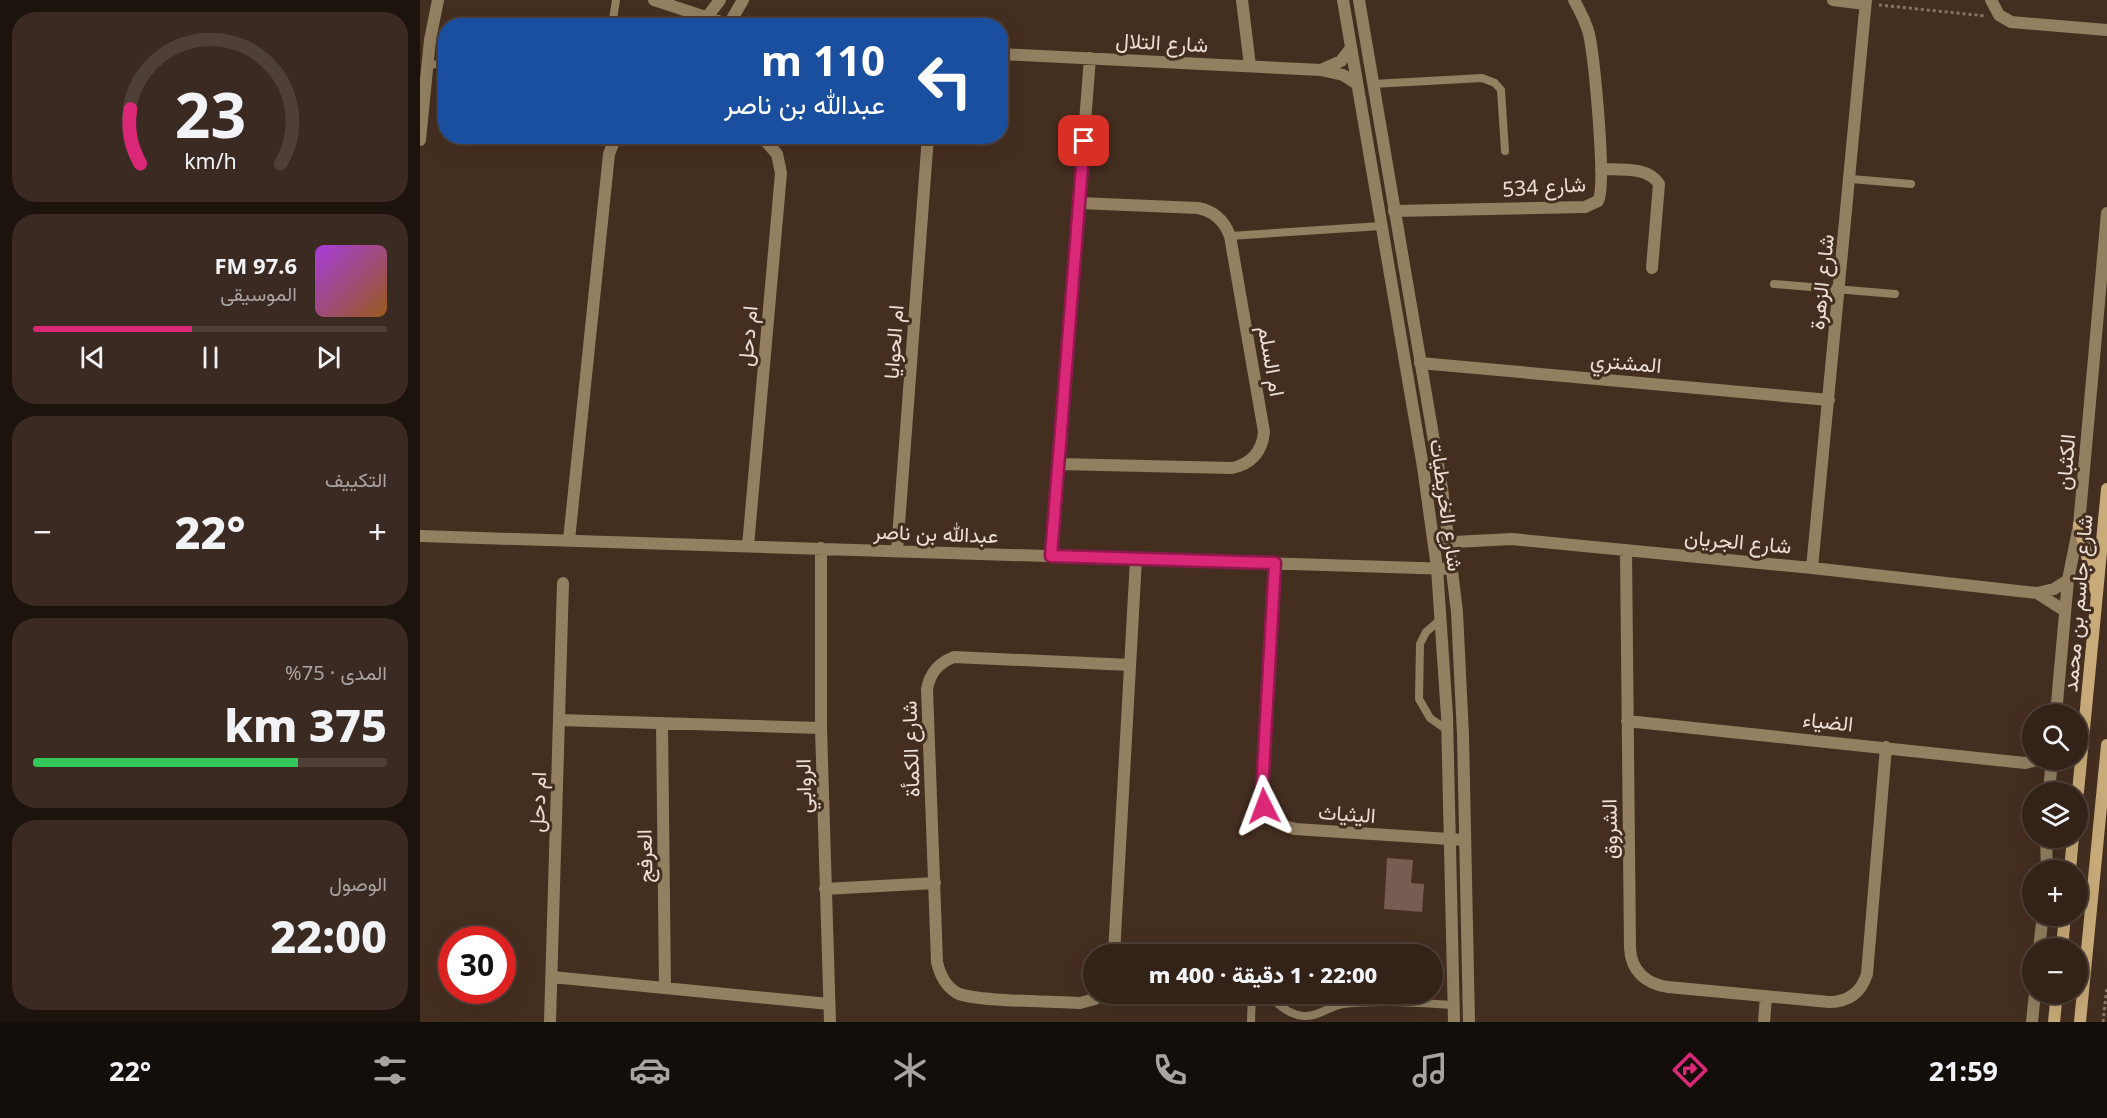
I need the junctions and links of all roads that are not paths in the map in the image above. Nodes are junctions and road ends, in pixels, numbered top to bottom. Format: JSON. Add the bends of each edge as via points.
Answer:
{"nodes":[{"id":1,"x":438,"y":0,"type":"edge"},
{"id":2,"x":616,"y":0,"type":"edge"},
{"id":3,"x":654,"y":0,"type":"edge"},
{"id":4,"x":720,"y":0,"type":"edge"},
{"id":5,"x":743,"y":0,"type":"edge"},
{"id":6,"x":1242,"y":0,"type":"edge"},
{"id":7,"x":1343,"y":0,"type":"edge"},
{"id":8,"x":1359,"y":0,"type":"edge"},
{"id":9,"x":1574,"y":0,"type":"edge"},
{"id":10,"x":1833,"y":0,"type":"edge"},
{"id":11,"x":1991,"y":0,"type":"edge"},
{"id":12,"x":1866,"y":2,"type":"edge"},
{"id":13,"x":707,"y":17,"type":"junction"},
{"id":14,"x":613,"y":18,"type":"edge"},
{"id":15,"x":710,"y":18,"type":"edge"},
{"id":16,"x":734,"y":18,"type":"edge"},
{"id":17,"x":2107,"y":30,"type":"edge"},
{"id":18,"x":1351,"y":48,"type":"junction"},
{"id":19,"x":1008,"y":54,"type":"edge"},
{"id":20,"x":1090,"y":58,"type":"junction"},
{"id":21,"x":428,"y":64,"type":"junction"},
{"id":22,"x":438,"y":65,"type":"edge"},
{"id":23,"x":1250,"y":66,"type":"junction"},
{"id":24,"x":1321,"y":70,"type":"junction"},
{"id":25,"x":1357,"y":84,"type":"junction"},
{"id":26,"x":1373,"y":84,"type":"junction"},
{"id":27,"x":420,"y":140,"type":"edge"},
{"id":28,"x":613,"y":144,"type":"edge"},
{"id":29,"x":768,"y":144,"type":"edge"},
{"id":30,"x":927,"y":144,"type":"edge"},
{"id":31,"x":1505,"y":151,"type":"dead end"},
{"id":32,"x":1601,"y":169,"type":"junction"},
{"id":33,"x":1851,"y":179,"type":"junction"},
{"id":34,"x":1911,"y":184,"type":"dead end"},
{"id":35,"x":1079,"y":203,"type":"junction"},
{"id":36,"x":1394,"y":211,"type":"junction"},
{"id":37,"x":2107,"y":213,"type":"edge"},
{"id":38,"x":1381,"y":226,"type":"junction"},
{"id":39,"x":1230,"y":236,"type":"junction"},
{"id":40,"x":1652,"y":268,"type":"dead end"},
{"id":41,"x":1774,"y":284,"type":"dead end"},
{"id":42,"x":1840,"y":289,"type":"junction"},
{"id":43,"x":1895,"y":294,"type":"dead end"},
{"id":44,"x":1420,"y":363,"type":"junction"},
{"id":45,"x":1829,"y":400,"type":"junction"},
{"id":46,"x":1058,"y":464,"type":"junction"},
{"id":47,"x":2107,"y":489,"type":"edge"},
{"id":48,"x":2079,"y":525,"type":"junction"},
{"id":49,"x":420,"y":536,"type":"edge"},
{"id":50,"x":569,"y":540,"type":"junction"},
{"id":51,"x":1449,"y":542,"type":"junction"},
{"id":52,"x":1434,"y":543,"type":"junction"},
{"id":53,"x":748,"y":546,"type":"junction"},
{"id":54,"x":821,"y":549,"type":"junction"},
{"id":55,"x":1626,"y":550,"type":"junction"},
{"id":56,"x":897,"y":551,"type":"junction"},
{"id":57,"x":1051,"y":556,"type":"junction"},
{"id":58,"x":1136,"y":558,"type":"junction"},
{"id":59,"x":1275,"y":563,"type":"junction"},
{"id":60,"x":1437,"y":568,"type":"junction"},
{"id":61,"x":1812,"y":568,"type":"junction"},
{"id":62,"x":1451,"y":569,"type":"junction"},
{"id":63,"x":2068,"y":580,"type":"junction"},
{"id":64,"x":563,"y":583,"type":"dead end"},
{"id":65,"x":2037,"y":593,"type":"junction"},
{"id":66,"x":2097,"y":595,"type":"junction"},
{"id":67,"x":2065,"y":611,"type":"junction"},
{"id":68,"x":1442,"y":618,"type":"junction"},
{"id":69,"x":1130,"y":665,"type":"junction"},
{"id":70,"x":2057,"y":704,"type":"edge"},
{"id":71,"x":559,"y":720,"type":"junction"},
{"id":72,"x":1627,"y":721,"type":"junction"},
{"id":73,"x":662,"y":723,"type":"junction"},
{"id":74,"x":821,"y":728,"type":"junction"},
{"id":75,"x":1447,"y":730,"type":"junction"},
{"id":76,"x":2107,"y":745,"type":"edge"},
{"id":77,"x":1886,"y":747,"type":"junction"},
{"id":78,"x":2022,"y":763,"type":"edge"},
{"id":79,"x":2032,"y":770,"type":"edge"},
{"id":80,"x":2045,"y":782,"type":"edge"},
{"id":81,"x":2079,"y":782,"type":"edge"},
{"id":82,"x":1448,"y":839,"type":"junction"},
{"id":83,"x":1465,"y":840,"type":"junction"},
{"id":84,"x":935,"y":883,"type":"junction"},
{"id":85,"x":825,"y":889,"type":"junction"},
{"id":86,"x":1115,"y":944,"type":"edge"},
{"id":87,"x":552,"y":977,"type":"junction"},
{"id":88,"x":665,"y":988,"type":"junction"},
{"id":89,"x":1766,"y":996,"type":"junction"},
{"id":90,"x":1083,"y":1002,"type":"edge"},
{"id":91,"x":829,"y":1004,"type":"junction"},
{"id":92,"x":1252,"y":1004,"type":"edge"},
{"id":93,"x":1279,"y":1004,"type":"edge"},
{"id":94,"x":1339,"y":1004,"type":"edge"},
{"id":95,"x":1443,"y":1004,"type":"edge"},
{"id":96,"x":2034,"y":1004,"type":"edge"},
{"id":97,"x":2056,"y":1004,"type":"edge"},
{"id":98,"x":1334,"y":1005,"type":"joint"},
{"id":99,"x":1454,"y":1005,"type":"junction"},
{"id":100,"x":550,"y":1022,"type":"edge"},
{"id":101,"x":830,"y":1022,"type":"edge"},
{"id":102,"x":1251,"y":1022,"type":"edge"},
{"id":103,"x":1454,"y":1022,"type":"edge"},
{"id":104,"x":1469,"y":1022,"type":"edge"},
{"id":105,"x":1764,"y":1022,"type":"edge"},
{"id":106,"x":2032,"y":1022,"type":"edge"},
{"id":107,"x":2054,"y":1022,"type":"edge"},
{"id":108,"x":2080,"y":1022,"type":"edge"}],
"edges":[{"from":1,"to":21,"type":"street"},
{"from":2,"to":14,"type":"lane"},
{"from":3,"to":13,"type":"street"},
{"from":4,"to":13,"type":"street"},
{"from":5,"to":16,"type":"street"},
{"from":6,"to":23,"type":"street"},
{"from":7,"to":18,"type":"street","name":"شارع الخريطيات"},
{"from":8,"to":26,"type":"street","name":"شارع الخريطيات"},
{"from":9,"to":32,"type":"street","name":"شارع 534","via":[[1591,44]]},
{"from":10,"to":12,"type":"street"},
{"from":11,"to":17,"type":"street","via":[[1999,15],[2011,22]]},
{"from":12,"to":33,"type":"street","name":"شارع الزهرة"},
{"from":13,"to":15,"type":"street"},
{"from":18,"to":24,"type":"street","via":[[1341,62]]},
{"from":18,"to":25,"type":"street","name":"شارع الخريطيات"},
{"from":19,"to":20,"type":"street","name":"شارع التلال"},
{"from":20,"to":23,"type":"street","name":"شارع التلال"},
{"from":20,"to":35,"type":"street"},
{"from":21,"to":22,"type":"lane"},
{"from":21,"to":27,"type":"street"},
{"from":23,"to":24,"type":"street","name":"شارع التلال"},
{"from":24,"to":25,"type":"street","name":"شارع التلال","via":[[1343,75]]},
{"from":25,"to":38,"type":"street","name":"شارع الخريطيات"},
{"from":26,"to":31,"type":"lane","via":[[1490,80],[1502,90]]},
{"from":26,"to":36,"type":"street","name":"شارع الخريطيات"},
{"from":28,"to":50,"type":"street"},
{"from":29,"to":53,"type":"street","name":"ام دحل","via":[[777,154],[782,173]]},
{"from":30,"to":56,"type":"street","name":"ام الحوايا"},
{"from":32,"to":36,"type":"street","name":"شارع 534","via":[[1600,198],[1590,207]]},
{"from":32,"to":40,"type":"street","via":[[1645,173],[1659,184]]},
{"from":33,"to":34,"type":"lane"},
{"from":33,"to":42,"type":"street","name":"شارع الزهرة"},
{"from":35,"to":39,"type":"street","name":"ام السلم","via":[[1204,209],[1221,219]]},
{"from":35,"to":46,"type":"street"},
{"from":36,"to":44,"type":"street","name":"شارع الخريطيات"},
{"from":37,"to":48,"type":"street","name":"الكثبان"},
{"from":38,"to":39,"type":"lane"},
{"from":38,"to":52,"type":"street","name":"شارع الخريطيات"},
{"from":39,"to":46,"type":"street","name":"ام السلم","via":[[1264,425],[1257,453],[1246,463],[1225,469]]},
{"from":41,"to":42,"type":"lane"},
{"from":42,"to":43,"type":"lane"},
{"from":42,"to":45,"type":"street","name":"شارع الزهرة"},
{"from":44,"to":45,"type":"street","name":"المشتري"},
{"from":44,"to":51,"type":"street","name":"شارع الخريطيات"},
{"from":45,"to":61,"type":"street","name":"شارع الزهرة"},
{"from":46,"to":57,"type":"street"},
{"from":47,"to":66,"type":"main road","name":"شارع جاسم بن محمد"},
{"from":48,"to":63,"type":"street","name":"الكثبان"},
{"from":48,"to":66,"type":"main road"},
{"from":49,"to":50,"type":"street","name":"عبدالله بن ناصر"},
{"from":50,"to":53,"type":"street","name":"عبدالله بن ناصر"},
{"from":51,"to":52,"type":"street","name":"شارع الجريان"},
{"from":51,"to":55,"type":"street","name":"شارع الجريان","via":[[1512,539]]},
{"from":51,"to":62,"type":"street","name":"شارع الخريطيات"},
{"from":52,"to":60,"type":"street","name":"شارع الخريطيات"},
{"from":53,"to":54,"type":"street","name":"عبدالله بن ناصر"},
{"from":54,"to":56,"type":"street","name":"عبدالله بن ناصر"},
{"from":54,"to":74,"type":"street","name":"الروابي"},
{"from":55,"to":61,"type":"street","name":"شارع الجريان"},
{"from":55,"to":72,"type":"street","name":"الشروق"},
{"from":56,"to":57,"type":"street","name":"عبدالله بن ناصر"},
{"from":57,"to":58,"type":"street","name":"عبدالله بن ناصر"},
{"from":58,"to":59,"type":"street","name":"عبدالله بن ناصر"},
{"from":58,"to":69,"type":"street"},
{"from":59,"to":60,"type":"street","name":"عبدالله بن ناصر"},
{"from":59,"to":82,"type":"street","name":"اليثياث","via":[[1262,790],[1268,813],[1295,830]]},
{"from":60,"to":62,"type":"street","name":"عبدالله بن ناصر"},
{"from":60,"to":68,"type":"street","name":"شارع الخريطيات"},
{"from":61,"to":65,"type":"street","name":"شارع الجريان"},
{"from":62,"to":83,"type":"street","name":"شارع الخريطيات","via":[[1461,675]]},
{"from":63,"to":65,"type":"street","name":"شارع الجريان"},
{"from":63,"to":67,"type":"street","name":"الكثبان"},
{"from":64,"to":71,"type":"street","name":"ام دحل"},
{"from":65,"to":67,"type":"street","name":"شارع الجريان"},
{"from":66,"to":81,"type":"main road","name":"شارع جاسم بن محمد"},
{"from":67,"to":70,"type":"street","name":"الكثبان"},
{"from":68,"to":75,"type":"street","name":"شارع الخريطيات"},
{"from":68,"to":75,"type":"lane","via":[[1426,632],[1420,644],[1419,699],[1430,718]]},
{"from":69,"to":84,"type":"street","name":"شارع الكمأة","via":[[963,656],[938,666],[927,689]]},
{"from":69,"to":86,"type":"street"},
{"from":71,"to":73,"type":"street"},
{"from":71,"to":87,"type":"street","name":"ام دحل"},
{"from":72,"to":77,"type":"street","name":"الضياء"},
{"from":72,"to":89,"type":"street","name":"الشروق","via":[[1632,963],[1641,975],[1660,986]]},
{"from":73,"to":74,"type":"street"},
{"from":73,"to":88,"type":"street","name":"العرفج"},
{"from":74,"to":85,"type":"street","name":"الروابي"},
{"from":75,"to":82,"type":"street","name":"شارع الخريطيات"},
{"from":76,"to":108,"type":"main road"},
{"from":77,"to":78,"type":"street","name":"الضياء"},
{"from":77,"to":89,"type":"street","name":"الشروق","via":[[1865,981],[1851,998],[1837,1002]]},
{"from":79,"to":80,"type":"street","name":"الضياء"},
{"from":82,"to":83,"type":"street","name":"اليثياث"},
{"from":82,"to":99,"type":"street","name":"شارع الخريطيات"},
{"from":83,"to":104,"type":"street","name":"شارع الخريطيات"},
{"from":84,"to":85,"type":"street"},
{"from":84,"to":90,"type":"street","name":"شارع الكمأة","via":[[938,962],[941,977],[951,989],[973,997]]},
{"from":85,"to":91,"type":"street","name":"الروابي"},
{"from":87,"to":88,"type":"street"},
{"from":87,"to":100,"type":"street","name":"ام دحل"},
{"from":88,"to":91,"type":"street"},
{"from":89,"to":105,"type":"street"},
{"from":91,"to":101,"type":"street","name":"الروابي"},
{"from":92,"to":102,"type":"lane"},
{"from":93,"to":98,"type":"lane","via":[[1305,1016]]},
{"from":94,"to":98,"type":"lane"},
{"from":95,"to":99,"type":"lane"},
{"from":96,"to":106,"type":"street"},
{"from":97,"to":107,"type":"main road"},
{"from":99,"to":103,"type":"street","name":"شارع الخريطيات"}]}
